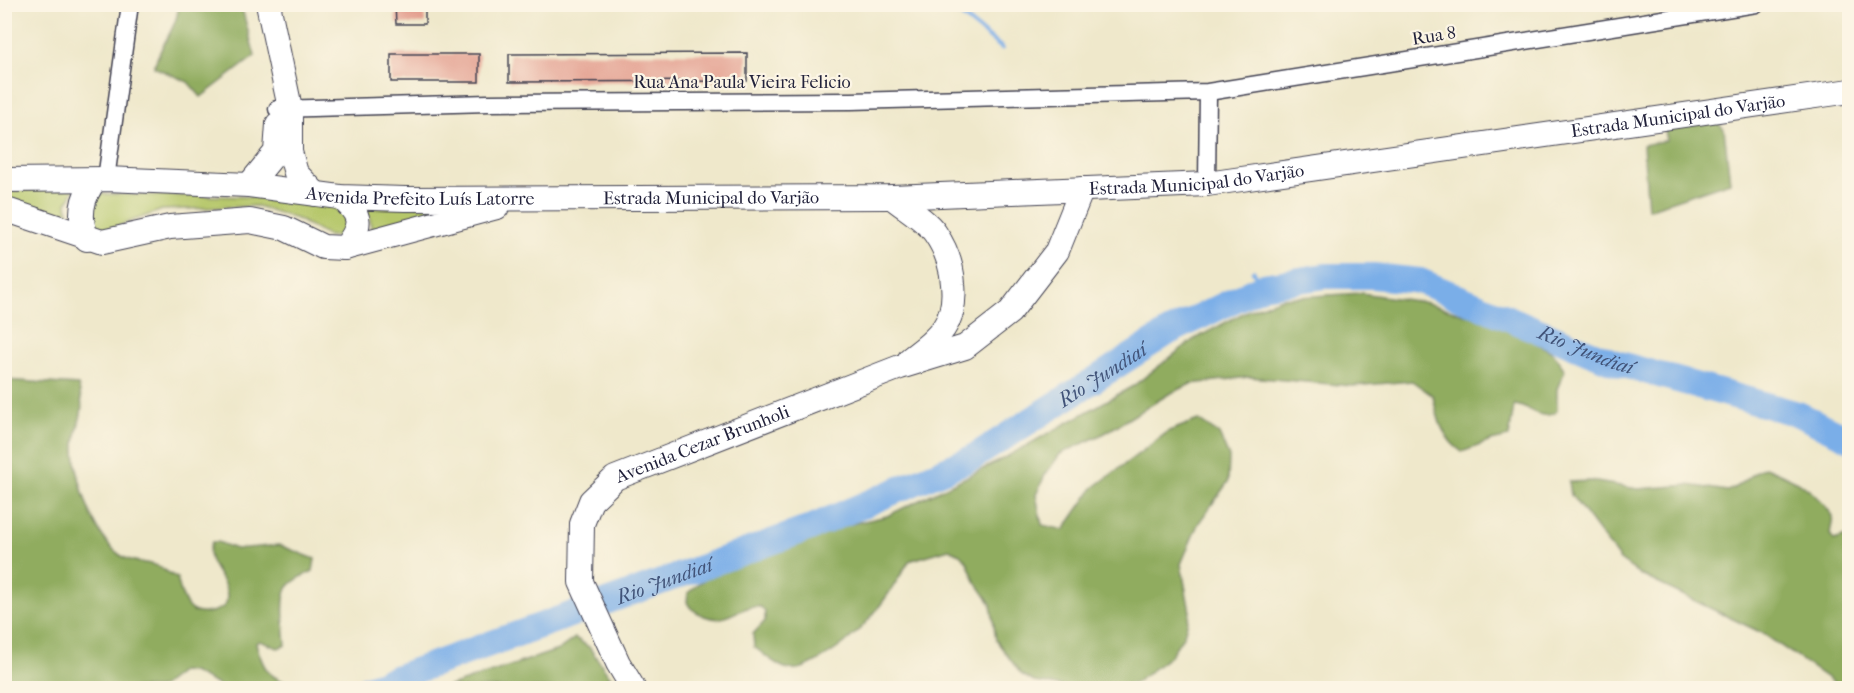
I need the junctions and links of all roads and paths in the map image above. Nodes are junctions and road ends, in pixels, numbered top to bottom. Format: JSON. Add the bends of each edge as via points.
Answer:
{"nodes":[{"id":1,"x":130,"y":4,"type":"edge"},
{"id":2,"x":251,"y":4,"type":"edge"},
{"id":3,"x":268,"y":4,"type":"edge"},
{"id":4,"x":1756,"y":4,"type":"edge"},
{"id":5,"x":1850,"y":91,"type":"edge"},
{"id":6,"x":1208,"y":92,"type":"junction"},
{"id":7,"x":284,"y":109,"type":"junction"},
{"id":8,"x":4,"y":180,"type":"edge"},
{"id":9,"x":100,"y":180,"type":"junction"},
{"id":10,"x":1207,"y":184,"type":"junction"},
{"id":11,"x":249,"y":185,"type":"junction"},
{"id":12,"x":1082,"y":189,"type":"junction"},
{"id":13,"x":316,"y":194,"type":"junction"},
{"id":14,"x":340,"y":197,"type":"junction"},
{"id":15,"x":892,"y":197,"type":"junction"},
{"id":16,"x":537,"y":198,"type":"junction"},
{"id":17,"x":4,"y":209,"type":"edge"},
{"id":18,"x":87,"y":239,"type":"junction"},
{"id":19,"x":345,"y":248,"type":"junction"},
{"id":20,"x":900,"y":367,"type":"junction"},
{"id":21,"x":633,"y":688,"type":"edge"}],
"edges":[{"from":1,"to":9,"type":"street"},
{"from":2,"to":7,"type":"main road"},
{"from":3,"to":7,"type":"main road"},
{"from":4,"to":6,"type":"street","name":"Rua 8"},
{"from":5,"to":10,"type":"main road","name":"Estrada Municipal do Varjão"},
{"from":6,"to":7,"type":"street","name":"Rua Ana Paula Vieira Felicio"},
{"from":6,"to":10,"type":"street"},
{"from":7,"to":11,"type":"main road","via":[[276,152]]},
{"from":7,"to":13,"type":"main road","via":[[296,173]]},
{"from":8,"to":9,"type":"main road","name":"Avenida Prefeito Luís Latorre"},
{"from":9,"to":11,"type":"main road","name":"Avenida Prefeito Luís Latorre"},
{"from":9,"to":18,"type":"main road","via":[[84,198],[83,229]]},
{"from":10,"to":12,"type":"main road","name":"Estrada Municipal do Varjão"},
{"from":11,"to":13,"type":"main road","name":"Avenida Prefeito Luís Latorre"},
{"from":12,"to":15,"type":"main road","name":"Estrada Municipal do Varjão"},
{"from":12,"to":20,"type":"main road","name":"Avenida Cezar Brunholi","via":[[1057,251],[1010,312],[965,347]]},
{"from":13,"to":14,"type":"main road","name":"Avenida Prefeito Luís Latorre"},
{"from":14,"to":16,"type":"main road","name":"Avenida Prefeito Luís Latorre"},
{"from":14,"to":19,"type":"main road","via":[[354,208],[359,221],[356,234]]},
{"from":15,"to":16,"type":"main road","name":"Estrada Municipal do Varjão"},
{"from":15,"to":20,"type":"main road","name":"Avenida Cezar Brunholi","via":[[934,231],[952,264],[955,305],[948,323],[932,343]]},
{"from":16,"to":19,"type":"main road","name":"Avenida Prefeito Luís Latorre"},
{"from":17,"to":18,"type":"main road","name":"Avenida Prefeito Luís Latorre"},
{"from":18,"to":19,"type":"main road","name":"Avenida Prefeito Luís Latorre","via":[[102,242],[170,227],[250,221],[284,228],[323,247]]},
{"from":20,"to":21,"type":"main road","name":"Avenida Cezar Brunholi","via":[[615,478],[591,501],[582,524],[581,582]]}]}
